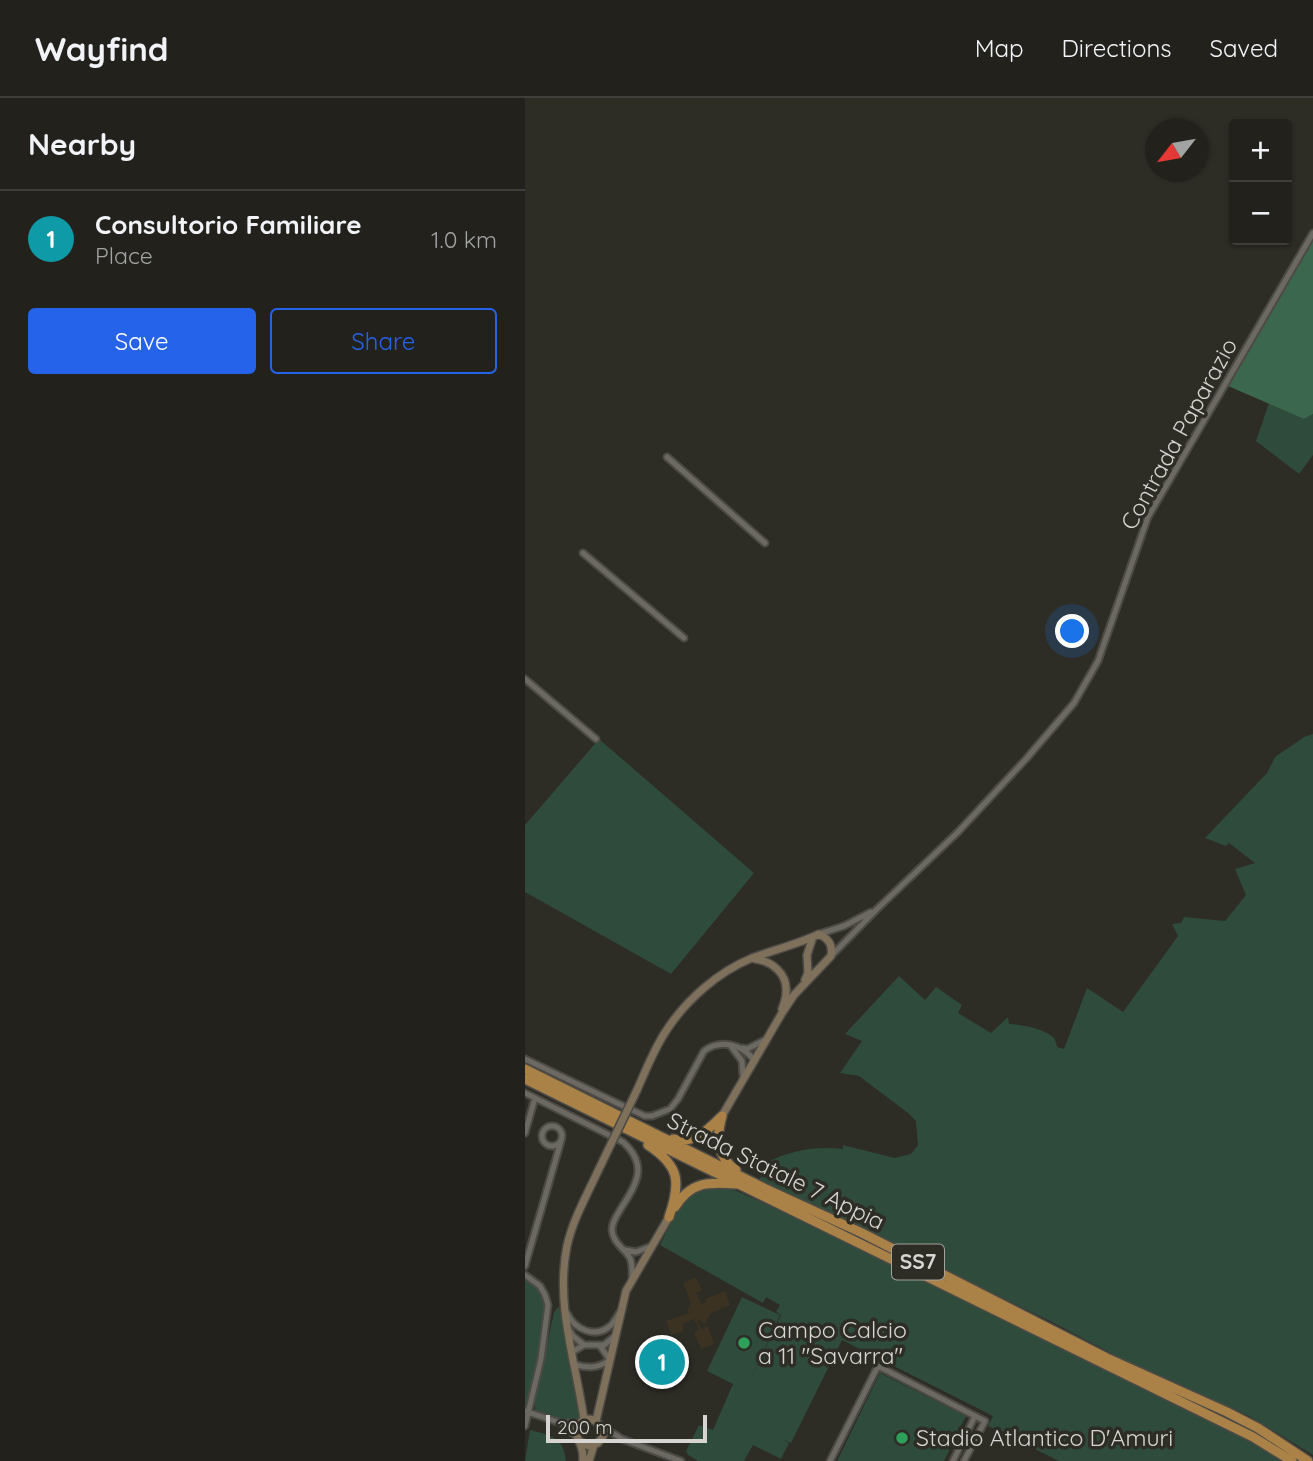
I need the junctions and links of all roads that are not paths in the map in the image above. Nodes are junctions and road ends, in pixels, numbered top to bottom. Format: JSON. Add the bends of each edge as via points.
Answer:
{"nodes":[{"id":1,"x":1313,"y":233,"type":"edge"},
{"id":2,"x":667,"y":457,"type":"dead end"},
{"id":3,"x":765,"y":543,"type":"dead end"},
{"id":4,"x":583,"y":553,"type":"dead end"},
{"id":5,"x":684,"y":638,"type":"dead end"},
{"id":6,"x":525,"y":679,"type":"edge"},
{"id":7,"x":596,"y":739,"type":"dead end"},
{"id":8,"x":877,"y":909,"type":"junction"},
{"id":9,"x":816,"y":936,"type":"junction"},
{"id":10,"x":831,"y":956,"type":"junction"},
{"id":11,"x":751,"y":959,"type":"junction"},
{"id":12,"x":804,"y":984,"type":"junction"},
{"id":13,"x":782,"y":1013,"type":"junction"},
{"id":14,"x":765,"y":1040,"type":"junction"},
{"id":15,"x":739,"y":1050,"type":"junction"},
{"id":16,"x":525,"y":1059,"type":"edge"},
{"id":17,"x":754,"y":1060,"type":"junction"},
{"id":18,"x":525,"y":1069,"type":"edge"},
{"id":19,"x":525,"y":1079,"type":"edge"},
{"id":20,"x":743,"y":1079,"type":"junction"},
{"id":21,"x":525,"y":1093,"type":"edge"},
{"id":22,"x":535,"y":1098,"type":"junction"},
{"id":23,"x":722,"y":1116,"type":"junction"},
{"id":24,"x":646,"y":1129,"type":"junction"},
{"id":25,"x":628,"y":1130,"type":"junction"},
{"id":26,"x":525,"y":1133,"type":"edge"},
{"id":27,"x":561,"y":1141,"type":"dead end"},
{"id":28,"x":743,"y":1185,"type":"junction"},
{"id":29,"x":764,"y":1188,"type":"junction"},
{"id":30,"x":669,"y":1217,"type":"junction"},
{"id":31,"x":653,"y":1246,"type":"junction"},
{"id":32,"x":631,"y":1254,"type":"junction"},
{"id":33,"x":643,"y":1262,"type":"junction"},
{"id":34,"x":525,"y":1266,"type":"edge"},
{"id":35,"x":525,"y":1275,"type":"edge"},
{"id":36,"x":632,"y":1280,"type":"junction"},
{"id":37,"x":563,"y":1301,"type":"junction"},
{"id":38,"x":620,"y":1312,"type":"junction"},
{"id":39,"x":566,"y":1326,"type":"junction"},
{"id":40,"x":616,"y":1335,"type":"junction"},
{"id":41,"x":584,"y":1345,"type":"junction"},
{"id":42,"x":600,"y":1346,"type":"junction"},
{"id":43,"x":572,"y":1352,"type":"junction"},
{"id":44,"x":610,"y":1360,"type":"junction"},
{"id":45,"x":574,"y":1364,"type":"junction"},
{"id":46,"x":527,"y":1411,"type":"edge"},
{"id":47,"x":975,"y":1416,"type":"junction"},
{"id":48,"x":582,"y":1421,"type":"junction"},
{"id":49,"x":561,"y":1423,"type":"junction"},
{"id":50,"x":598,"y":1423,"type":"junction"},
{"id":51,"x":525,"y":1426,"type":"edge"},
{"id":52,"x":578,"y":1438,"type":"junction"},
{"id":53,"x":622,"y":1439,"type":"junction"},
{"id":54,"x":597,"y":1443,"type":"junction"},
{"id":55,"x":669,"y":1459,"type":"edge"},
{"id":56,"x":583,"y":1461,"type":"edge"},
{"id":57,"x":589,"y":1461,"type":"edge"},
{"id":58,"x":681,"y":1461,"type":"edge"},
{"id":59,"x":829,"y":1461,"type":"edge"},
{"id":60,"x":953,"y":1461,"type":"edge"},
{"id":61,"x":964,"y":1461,"type":"edge"},
{"id":62,"x":1292,"y":1461,"type":"edge"},
{"id":63,"x":1308,"y":1461,"type":"edge"}],
"edges":[{"from":1,"to":8,"type":"street","name":"Contrada Paparazio","via":[[1148,517],[1098,662],[1074,703],[958,832]]},
{"from":2,"to":3,"type":"street"},
{"from":4,"to":5,"type":"street"},
{"from":6,"to":7,"type":"street"},
{"from":8,"to":9,"type":"street"},
{"from":8,"to":10,"type":"street"},
{"from":9,"to":10,"type":"street","via":[[831,945]]},
{"from":9,"to":11,"type":"street"},
{"from":9,"to":12,"type":"street","via":[[807,955]]},
{"from":10,"to":12,"type":"street"},
{"from":11,"to":13,"type":"street","via":[[770,963],[785,980]]},
{"from":11,"to":37,"type":"street","bridge":true,"via":[[729,970],[685,1005],[665,1032],[576,1219],[564,1265]]},
{"from":12,"to":13,"type":"street"},
{"from":13,"to":14,"type":"street"},
{"from":14,"to":15,"type":"street"},
{"from":14,"to":17,"type":"street"},
{"from":15,"to":16,"type":"street","via":[[722,1044],[704,1051],[678,1099],[670,1109],[652,1116]]},
{"from":15,"to":17,"type":"street"},
{"from":15,"to":20,"type":"street"},
{"from":17,"to":20,"type":"street"},
{"from":18,"to":24,"type":"highway","name":"Strada Statale 7 Appia","number":"SS7"},
{"from":19,"to":25,"type":"highway","name":"Strada Statale 7 Appia","number":"SS7"},
{"from":20,"to":23,"type":"street"},
{"from":21,"to":22,"type":"street"},
{"from":22,"to":26,"type":"street"},
{"from":22,"to":32,"type":"street","via":[[624,1142],[635,1155],[637,1182],[612,1228],[615,1240]]},
{"from":23,"to":24,"type":"highway","via":[[688,1141]]},
{"from":23,"to":29,"type":"highway","via":[[717,1140],[723,1157]]},
{"from":24,"to":29,"type":"highway","name":"Strada Statale 7 Appia","number":"SS7"},
{"from":25,"to":28,"type":"highway","name":"Strada Statale 7 Appia","number":"SS7"},
{"from":25,"to":30,"type":"highway","via":[[661,1153],[673,1168],[678,1188]]},
{"from":27,"to":34,"type":"street"},
{"from":28,"to":30,"type":"highway","via":[[703,1184],[685,1194]]},
{"from":28,"to":62,"type":"highway","name":"Strada Statale 7 Appia","number":"SS7","via":[[1253,1437]]},
{"from":29,"to":63,"type":"highway","name":"Strada Statale 7 Appia","number":"SS7","via":[[1107,1358],[1227,1412]]},
{"from":30,"to":31,"type":"street"},
{"from":31,"to":32,"type":"street"},
{"from":31,"to":33,"type":"street"},
{"from":32,"to":33,"type":"street","via":[[639,1255]]},
{"from":32,"to":36,"type":"street"},
{"from":33,"to":36,"type":"street"},
{"from":35,"to":46,"type":"street","via":[[540,1286],[548,1305],[541,1359]]},
{"from":36,"to":38,"type":"street"},
{"from":37,"to":38,"type":"street","via":[[572,1322],[590,1332],[610,1326]]},
{"from":37,"to":39,"type":"street"},
{"from":38,"to":40,"type":"street"},
{"from":39,"to":41,"type":"street"},
{"from":39,"to":43,"type":"street"},
{"from":40,"to":42,"type":"street"},
{"from":40,"to":44,"type":"street"},
{"from":41,"to":42,"type":"street"},
{"from":41,"to":43,"type":"street"},
{"from":42,"to":44,"type":"street"},
{"from":43,"to":45,"type":"street"},
{"from":44,"to":45,"type":"street","via":[[587,1368]]},
{"from":44,"to":50,"type":"street"},
{"from":45,"to":48,"type":"street"},
{"from":46,"to":49,"type":"street"},
{"from":46,"to":51,"type":"street"},
{"from":47,"to":59,"type":"street","via":[[878,1366]]},
{"from":47,"to":60,"type":"street"},
{"from":47,"to":61,"type":"street","via":[[985,1421]]},
{"from":48,"to":49,"type":"street"},
{"from":48,"to":50,"type":"street"},
{"from":48,"to":52,"type":"street","via":[[576,1430]]},
{"from":49,"to":52,"type":"street"},
{"from":50,"to":53,"type":"street"},
{"from":50,"to":54,"type":"street","via":[[603,1436]]},
{"from":52,"to":54,"type":"street","via":[[585,1445]]},
{"from":52,"to":56,"type":"street"},
{"from":53,"to":54,"type":"street"},
{"from":53,"to":55,"type":"street"},
{"from":54,"to":57,"type":"street"},
{"from":55,"to":58,"type":"street"}]}
